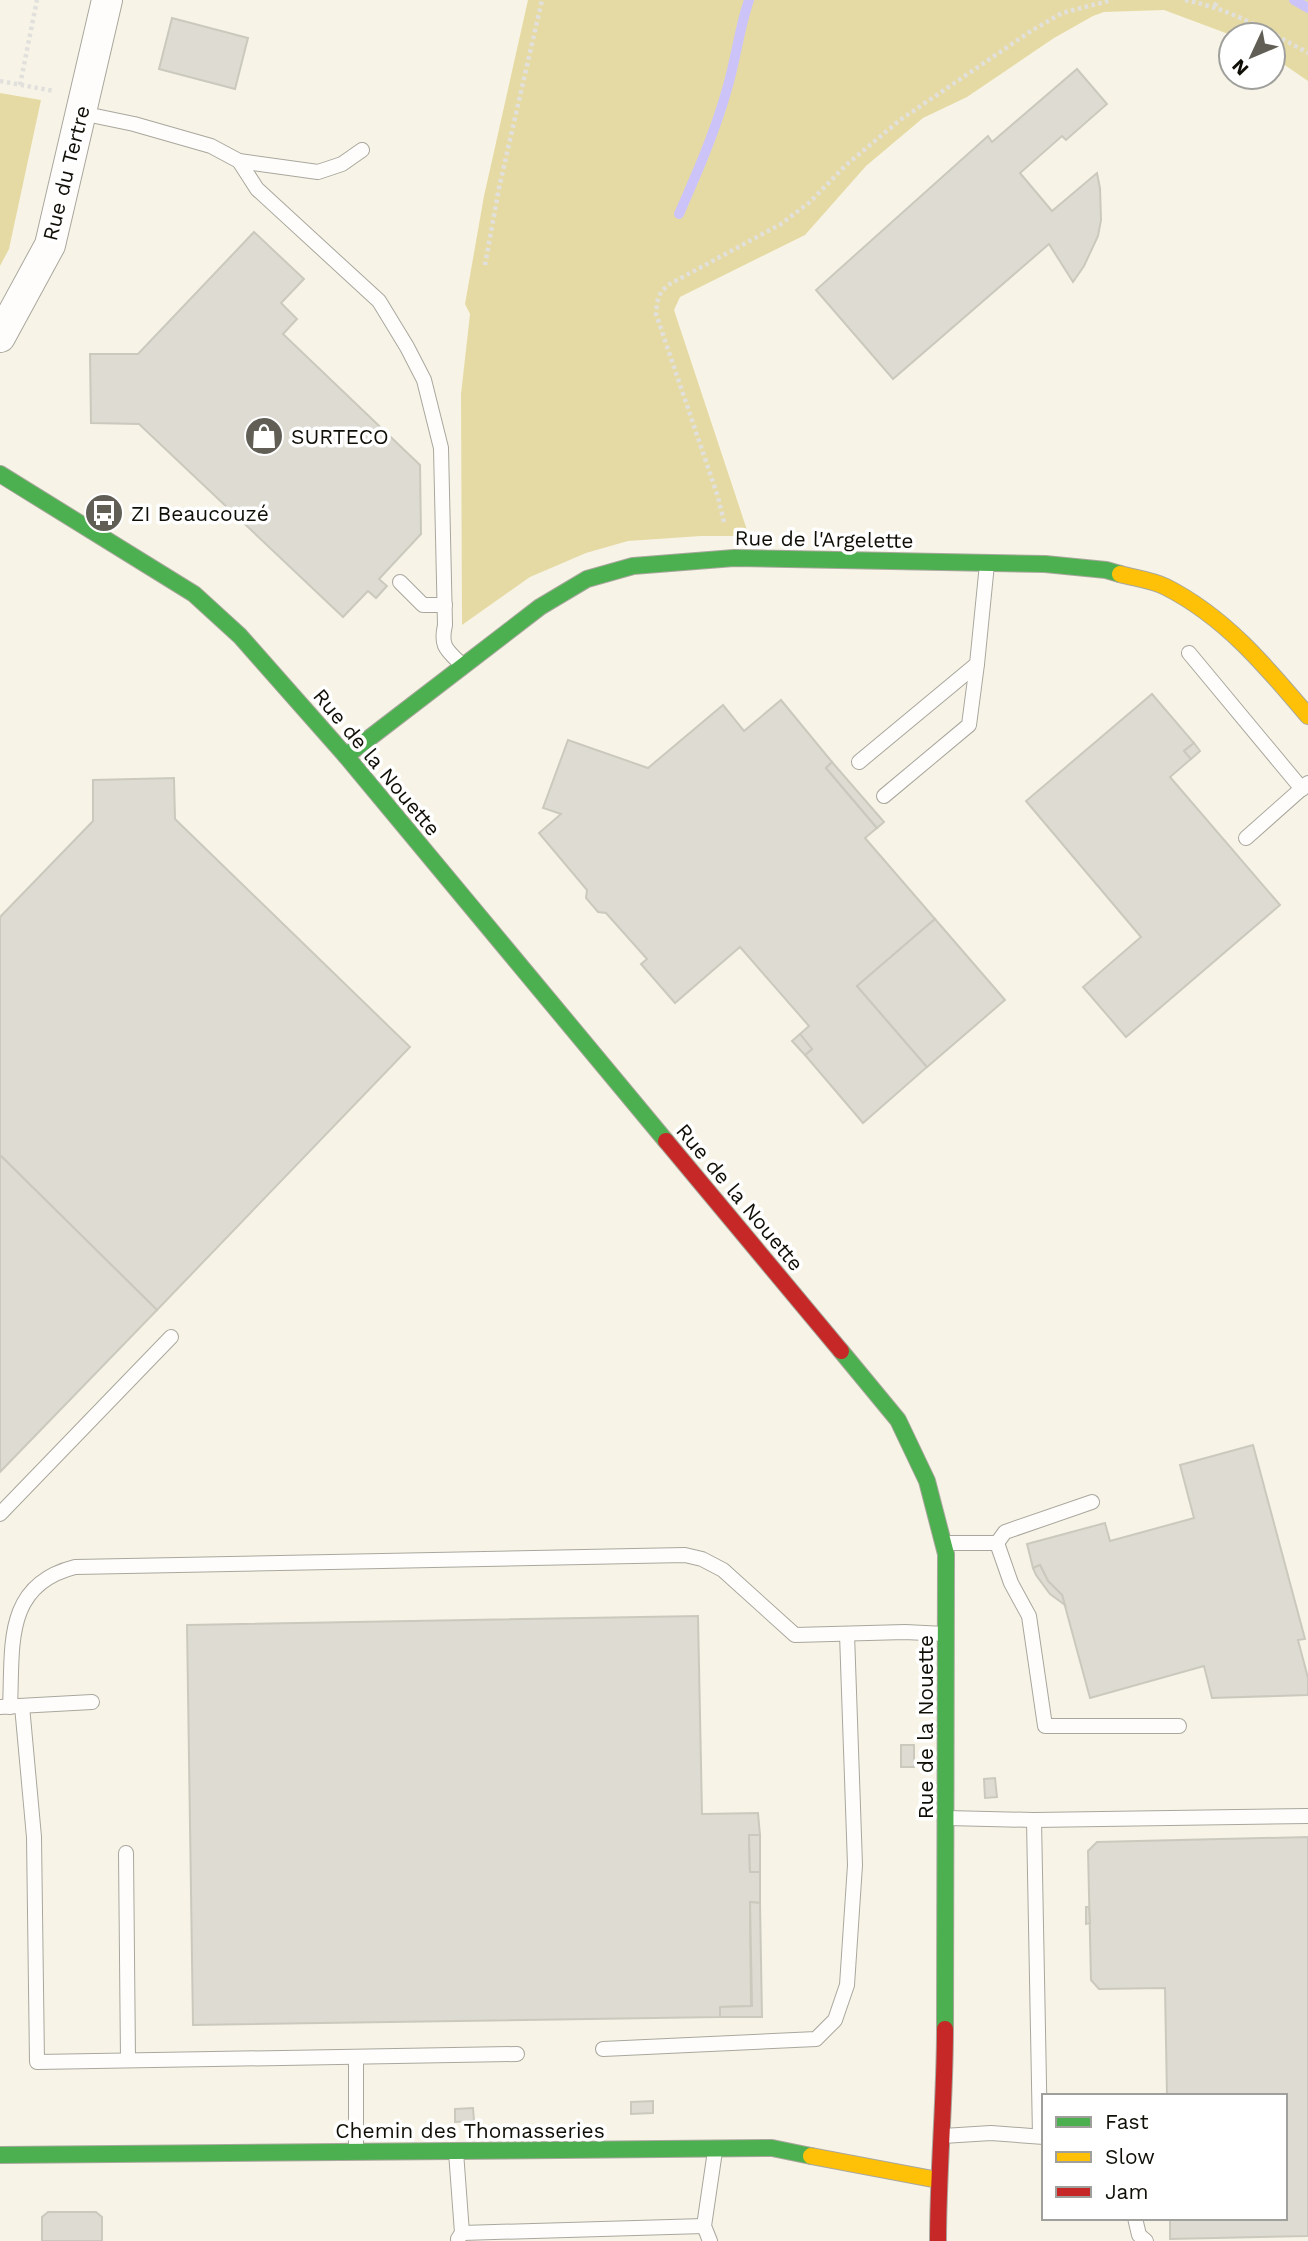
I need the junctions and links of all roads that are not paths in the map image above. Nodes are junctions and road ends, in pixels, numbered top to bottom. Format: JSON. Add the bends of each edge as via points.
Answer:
{"nodes":[{"id":1,"x":107,"y":0,"type":"edge"},
{"id":2,"x":81,"y":113,"type":"junction"},
{"id":3,"x":362,"y":150,"type":"dead end"},
{"id":4,"x":239,"y":161,"type":"junction"},
{"id":5,"x":0,"y":337,"type":"edge"},
{"id":6,"x":0,"y":474,"type":"edge"},
{"id":7,"x":728,"y":536,"type":"road end"},
{"id":8,"x":734,"y":558,"type":"junction"},
{"id":9,"x":988,"y":563,"type":"junction"},
{"id":10,"x":400,"y":582,"type":"dead end"},
{"id":11,"x":444,"y":605,"type":"junction"},
{"id":12,"x":1189,"y":653,"type":"dead end"},
{"id":13,"x":977,"y":664,"type":"junction"},
{"id":14,"x":462,"y":666,"type":"junction"},
{"id":15,"x":1308,"y":716,"type":"edge"},
{"id":16,"x":346,"y":756,"type":"junction"},
{"id":17,"x":859,"y":762,"type":"dead end"},
{"id":18,"x":1305,"y":786,"type":"edge"},
{"id":19,"x":884,"y":796,"type":"dead end"},
{"id":20,"x":1246,"y":838,"type":"dead end"},
{"id":21,"x":171,"y":1337,"type":"dead end"},
{"id":22,"x":1092,"y":1502,"type":"dead end"},
{"id":23,"x":0,"y":1514,"type":"edge"},
{"id":24,"x":997,"y":1542,"type":"junction"},
{"id":25,"x":944,"y":1543,"type":"junction"},
{"id":26,"x":847,"y":1634,"type":"junction"},
{"id":27,"x":946,"y":1634,"type":"junction"},
{"id":28,"x":92,"y":1702,"type":"dead end"},
{"id":29,"x":11,"y":1706,"type":"edge"},
{"id":30,"x":1179,"y":1726,"type":"dead end"},
{"id":31,"x":1308,"y":1816,"type":"edge"},
{"id":32,"x":946,"y":1818,"type":"junction"},
{"id":33,"x":1034,"y":1819,"type":"junction"},
{"id":34,"x":126,"y":1853,"type":"dead end"},
{"id":35,"x":603,"y":2049,"type":"dead end"},
{"id":36,"x":517,"y":2054,"type":"dead end"},
{"id":37,"x":356,"y":2057,"type":"junction"},
{"id":38,"x":128,"y":2060,"type":"junction"},
{"id":39,"x":942,"y":2136,"type":"junction"},
{"id":40,"x":1042,"y":2136,"type":"edge"},
{"id":41,"x":715,"y":2149,"type":"junction"},
{"id":42,"x":456,"y":2151,"type":"junction"},
{"id":43,"x":356,"y":2152,"type":"junction"},
{"id":44,"x":0,"y":2155,"type":"edge"},
{"id":45,"x":938,"y":2180,"type":"junction"},
{"id":46,"x":1135,"y":2220,"type":"edge"},
{"id":47,"x":704,"y":2226,"type":"junction"},
{"id":48,"x":460,"y":2237,"type":"edge"},
{"id":49,"x":710,"y":2241,"type":"edge"},
{"id":50,"x":938,"y":2241,"type":"edge"},
{"id":51,"x":1146,"y":2241,"type":"edge"}],
"edges":[{"from":1,"to":2,"type":"street","name":"Rue du Tertre"},
{"from":2,"to":4,"type":"lane","via":[[211,146]]},
{"from":2,"to":5,"type":"street","name":"Rue du Tertre","via":[[50,245]]},
{"from":3,"to":4,"type":"lane","via":[[342,164],[318,172]]},
{"from":4,"to":11,"type":"lane","via":[[257,189],[379,301],[424,380],[441,448]]},
{"from":6,"to":16,"type":"street","name":"Rue de la Nouette","via":[[194,594],[240,636]]},
{"from":7,"to":8,"type":"lane"},
{"from":8,"to":9,"type":"street","name":"Rue de l'Argelette"},
{"from":8,"to":14,"type":"street","name":"Rue de l'Argelette","via":[[633,566],[587,579],[540,607]]},
{"from":9,"to":13,"type":"lane"},
{"from":9,"to":15,"type":"street","name":"Rue de l'Argelette","via":[[1106,570],[1164,586],[1217,619],[1261,660]]},
{"from":10,"to":11,"type":"lane","via":[[423,605]]},
{"from":11,"to":14,"type":"lane","via":[[444,647]]},
{"from":12,"to":18,"type":"lane"},
{"from":13,"to":17,"type":"lane"},
{"from":13,"to":19,"type":"lane","via":[[970,725]]},
{"from":14,"to":16,"type":"street","name":"Rue de l'Argelette"},
{"from":16,"to":25,"type":"street","name":"Rue de la Nouette","via":[[898,1420],[927,1481]]},
{"from":18,"to":20,"type":"lane"},
{"from":21,"to":23,"type":"lane"},
{"from":22,"to":24,"type":"lane","via":[[1005,1532]]},
{"from":24,"to":25,"type":"lane"},
{"from":24,"to":30,"type":"lane","via":[[1029,1616],[1045,1726]]},
{"from":25,"to":27,"type":"street","name":"Rue de la Nouette"},
{"from":26,"to":27,"type":"lane"},
{"from":26,"to":29,"type":"lane","via":[[795,1635],[723,1570],[685,1555],[75,1567],[46,1577],[21,1607],[14,1625]]},
{"from":26,"to":35,"type":"lane","via":[[855,1865],[847,1985],[835,2021],[816,2039]]},
{"from":27,"to":32,"type":"street","name":"Rue de la Nouette"},
{"from":28,"to":29,"type":"lane"},
{"from":29,"to":38,"type":"lane","via":[[34,1836],[37,2062]]},
{"from":31,"to":33,"type":"lane"},
{"from":32,"to":33,"type":"lane"},
{"from":32,"to":39,"type":"street","name":"Rue de la Nouette"},
{"from":33,"to":40,"type":"lane"},
{"from":34,"to":38,"type":"lane"},
{"from":36,"to":37,"type":"lane"},
{"from":37,"to":38,"type":"lane"},
{"from":37,"to":43,"type":"lane"},
{"from":39,"to":40,"type":"lane"},
{"from":39,"to":45,"type":"street","name":"Rue de la Nouette"},
{"from":41,"to":42,"type":"street","name":"Chemin des Thomasseries"},
{"from":41,"to":45,"type":"street","name":"Chemin des Thomasseries","via":[[772,2148]]},
{"from":41,"to":47,"type":"lane"},
{"from":42,"to":43,"type":"street","name":"Chemin des Thomasseries"},
{"from":42,"to":48,"type":"lane"},
{"from":43,"to":44,"type":"street","name":"Chemin des Thomasseries"},
{"from":45,"to":50,"type":"street","name":"Rue de la Nouette"},
{"from":46,"to":51,"type":"lane","via":[[1139,2235]]},
{"from":47,"to":48,"type":"lane"},
{"from":47,"to":49,"type":"lane"}]}
